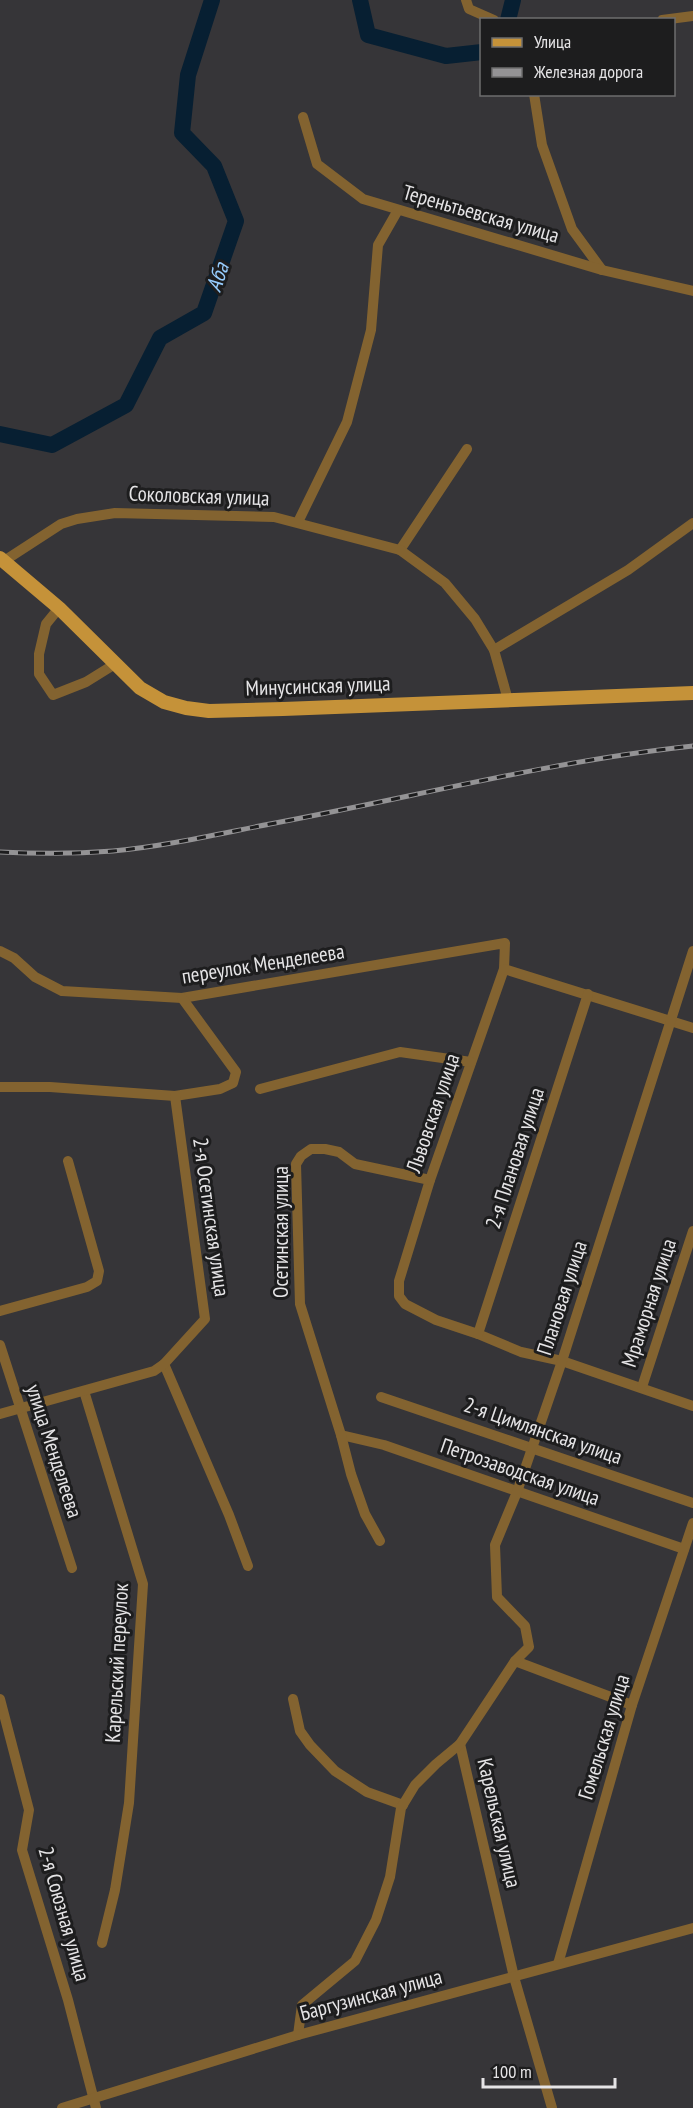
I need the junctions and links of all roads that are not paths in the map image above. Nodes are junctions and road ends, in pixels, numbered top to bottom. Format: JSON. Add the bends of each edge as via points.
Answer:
{"nodes":[{"id":1,"x":466,"y":0,"type":"edge"},
{"id":2,"x":693,"y":16,"type":"edge"},
{"id":3,"x":489,"y":18,"type":"edge"},
{"id":4,"x":675,"y":18,"type":"edge"},
{"id":5,"x":534,"y":96,"type":"edge"},
{"id":6,"x":303,"y":117,"type":"dead end"},
{"id":7,"x":398,"y":210,"type":"junction"},
{"id":8,"x":603,"y":270,"type":"junction"},
{"id":9,"x":693,"y":291,"type":"edge"},
{"id":10,"x":466,"y":449,"type":"dead end"},
{"id":11,"x":298,"y":522,"type":"junction"},
{"id":12,"x":693,"y":522,"type":"edge"},
{"id":13,"x":400,"y":549,"type":"junction"},
{"id":14,"x":2,"y":559,"type":"edge"},
{"id":15,"x":59,"y":608,"type":"junction"},
{"id":16,"x":494,"y":651,"type":"junction"},
{"id":17,"x":115,"y":664,"type":"junction"},
{"id":18,"x":693,"y":693,"type":"edge"},
{"id":19,"x":508,"y":700,"type":"junction"},
{"id":20,"x":506,"y":943,"type":"joint"},
{"id":21,"x":0,"y":951,"type":"edge"},
{"id":22,"x":693,"y":951,"type":"edge"},
{"id":23,"x":504,"y":969,"type":"junction"},
{"id":24,"x":588,"y":994,"type":"junction"},
{"id":25,"x":182,"y":998,"type":"junction"},
{"id":26,"x":672,"y":1022,"type":"junction"},
{"id":27,"x":693,"y":1028,"type":"edge"},
{"id":28,"x":471,"y":1062,"type":"junction"},
{"id":29,"x":0,"y":1087,"type":"edge"},
{"id":30,"x":260,"y":1089,"type":"dead end"},
{"id":31,"x":175,"y":1096,"type":"junction"},
{"id":32,"x":68,"y":1161,"type":"dead end"},
{"id":33,"x":430,"y":1180,"type":"junction"},
{"id":34,"x":693,"y":1231,"type":"edge"},
{"id":35,"x":0,"y":1311,"type":"edge"},
{"id":36,"x":478,"y":1334,"type":"junction"},
{"id":37,"x":0,"y":1345,"type":"edge"},
{"id":38,"x":562,"y":1361,"type":"junction"},
{"id":39,"x":164,"y":1364,"type":"junction"},
{"id":40,"x":642,"y":1387,"type":"junction"},
{"id":41,"x":84,"y":1391,"type":"junction"},
{"id":42,"x":381,"y":1397,"type":"dead end"},
{"id":43,"x":693,"y":1406,"type":"edge"},
{"id":44,"x":19,"y":1409,"type":"junction"},
{"id":45,"x":0,"y":1414,"type":"edge"},
{"id":46,"x":341,"y":1435,"type":"junction"},
{"id":47,"x":532,"y":1448,"type":"junction"},
{"id":48,"x":517,"y":1492,"type":"junction"},
{"id":49,"x":693,"y":1503,"type":"edge"},
{"id":50,"x":693,"y":1523,"type":"edge"},
{"id":51,"x":380,"y":1541,"type":"dead end"},
{"id":52,"x":684,"y":1549,"type":"junction"},
{"id":53,"x":248,"y":1566,"type":"dead end"},
{"id":54,"x":72,"y":1568,"type":"dead end"},
{"id":55,"x":514,"y":1661,"type":"junction"},
{"id":56,"x":293,"y":1699,"type":"dead end"},
{"id":57,"x":0,"y":1702,"type":"edge"},
{"id":58,"x":632,"y":1705,"type":"junction"},
{"id":59,"x":460,"y":1744,"type":"junction"},
{"id":60,"x":403,"y":1805,"type":"junction"},
{"id":61,"x":693,"y":1928,"type":"edge"},
{"id":62,"x":102,"y":1943,"type":"dead end"},
{"id":63,"x":558,"y":1964,"type":"junction"},
{"id":64,"x":514,"y":1977,"type":"junction"},
{"id":65,"x":298,"y":2035,"type":"junction"},
{"id":66,"x":94,"y":2103,"type":"edge"},
{"id":67,"x":62,"y":2108,"type":"edge"},
{"id":68,"x":552,"y":2108,"type":"edge"}],
"edges":[{"from":1,"to":3,"type":"street","via":[[469,9]]},
{"from":2,"to":4,"type":"street"},
{"from":5,"to":8,"type":"street","via":[[542,145],[572,229]]},
{"from":6,"to":7,"type":"street","name":"Тереньтьевская улица","via":[[317,164],[363,199]]},
{"from":7,"to":8,"type":"street","name":"Тереньтьевская улица"},
{"from":7,"to":11,"type":"street","via":[[378,245],[370,330],[346,422]]},
{"from":8,"to":9,"type":"street","name":"Тереньтьевская улица"},
{"from":10,"to":13,"type":"street"},
{"from":11,"to":13,"type":"street","name":"Соколовская улица"},
{"from":11,"to":14,"type":"street","name":"Соколовская улица","via":[[261,515],[115,513],[61,524]]},
{"from":12,"to":16,"type":"street","via":[[628,570]]},
{"from":13,"to":16,"type":"street","name":"Соколовская улица","via":[[445,583],[475,619]]},
{"from":14,"to":15,"type":"main road","name":"Минусинская улица"},
{"from":15,"to":17,"type":"main road","name":"Минусинская улица"},
{"from":15,"to":17,"type":"street","via":[[46,624],[39,654],[39,674],[53,696]]},
{"from":16,"to":19,"type":"street","name":"Соколовская улица"},
{"from":17,"to":19,"type":"main road","name":"Минусинская улица","via":[[140,688],[164,702],[198,710]]},
{"from":18,"to":19,"type":"main road","name":"Минусинская улица"},
{"from":20,"to":23,"type":"street","name":"Львовская улица"},
{"from":20,"to":25,"type":"street","name":"переулок Менделеева"},
{"from":21,"to":25,"type":"street","name":"переулок Менделеева","via":[[62,991]]},
{"from":22,"to":26,"type":"street","name":"Плановая улица"},
{"from":23,"to":24,"type":"street"},
{"from":23,"to":28,"type":"street","name":"Львовская улица"},
{"from":24,"to":26,"type":"street"},
{"from":24,"to":36,"type":"street","name":"2-я Плановая улица"},
{"from":25,"to":31,"type":"street","via":[[236,1072],[233,1083],[220,1089]]},
{"from":26,"to":27,"type":"street"},
{"from":26,"to":38,"type":"street","name":"Плановая улица"},
{"from":28,"to":30,"type":"street","via":[[400,1052]]},
{"from":28,"to":33,"type":"street","name":"Львовская улица"},
{"from":29,"to":31,"type":"street"},
{"from":31,"to":39,"type":"street","name":"2-я Осетинская улица","via":[[205,1319]]},
{"from":32,"to":35,"type":"street","via":[[99,1271],[98,1281]]},
{"from":33,"to":36,"type":"street","name":"Львовская улица","via":[[399,1281],[399,1296],[405,1304],[436,1320]]},
{"from":33,"to":46,"type":"street","name":"Осетинская улица","via":[[355,1164],[339,1152],[325,1149],[311,1149],[296,1164],[300,1304]]},
{"from":34,"to":40,"type":"street","name":"Мраморная улица"},
{"from":36,"to":38,"type":"street","via":[[521,1352]]},
{"from":37,"to":44,"type":"street","name":"улица Менделеева"},
{"from":38,"to":40,"type":"street"},
{"from":38,"to":47,"type":"street","name":"Плановая улица"},
{"from":39,"to":41,"type":"street","via":[[154,1371]]},
{"from":39,"to":53,"type":"street"},
{"from":40,"to":43,"type":"street"},
{"from":41,"to":44,"type":"street"},
{"from":41,"to":62,"type":"street","name":"Карельский переулок","via":[[143,1584],[129,1803]]},
{"from":42,"to":47,"type":"street","name":"2-я Цимлянская улица"},
{"from":44,"to":45,"type":"street"},
{"from":44,"to":54,"type":"street","name":"улица Менделеева"},
{"from":46,"to":48,"type":"street","name":"Петрозаводская улица","via":[[384,1445]]},
{"from":46,"to":51,"type":"street","name":"Осетинская улица","via":[[365,1514]]},
{"from":47,"to":48,"type":"street","name":"Плановая улица"},
{"from":47,"to":49,"type":"street","name":"2-я Цимлянская улица"},
{"from":48,"to":52,"type":"street","name":"Петрозаводская улица"},
{"from":48,"to":55,"type":"street","name":"Плановая улица","via":[[495,1545],[497,1597],[525,1626],[528,1647]]},
{"from":50,"to":52,"type":"street","name":"Гомельская улица"},
{"from":52,"to":58,"type":"street","name":"Гомельская улица"},
{"from":55,"to":58,"type":"street"},
{"from":55,"to":59,"type":"street"},
{"from":56,"to":60,"type":"street","via":[[300,1731],[335,1771],[367,1792]]},
{"from":57,"to":66,"type":"street","name":"2-я Союзная улица","via":[[29,1810],[22,1850],[68,2000]]},
{"from":58,"to":63,"type":"street","name":"Гомельская улица"},
{"from":59,"to":60,"type":"street","name":"Карельская улица","via":[[415,1785]]},
{"from":59,"to":64,"type":"street","name":"Карельская улица"},
{"from":60,"to":65,"type":"street","name":"Карельская улица","via":[[390,1877],[376,1920],[355,1961],[302,2005]]},
{"from":61,"to":63,"type":"street","name":"Баргузинская улица"},
{"from":63,"to":64,"type":"street","name":"Баргузинская улица"},
{"from":64,"to":65,"type":"street","name":"Баргузинская улица"},
{"from":64,"to":68,"type":"street","name":"Карельская улица"},
{"from":65,"to":66,"type":"street","name":"Баргузинская улица"},
{"from":66,"to":67,"type":"street","name":"Баргузинская улица"}]}
